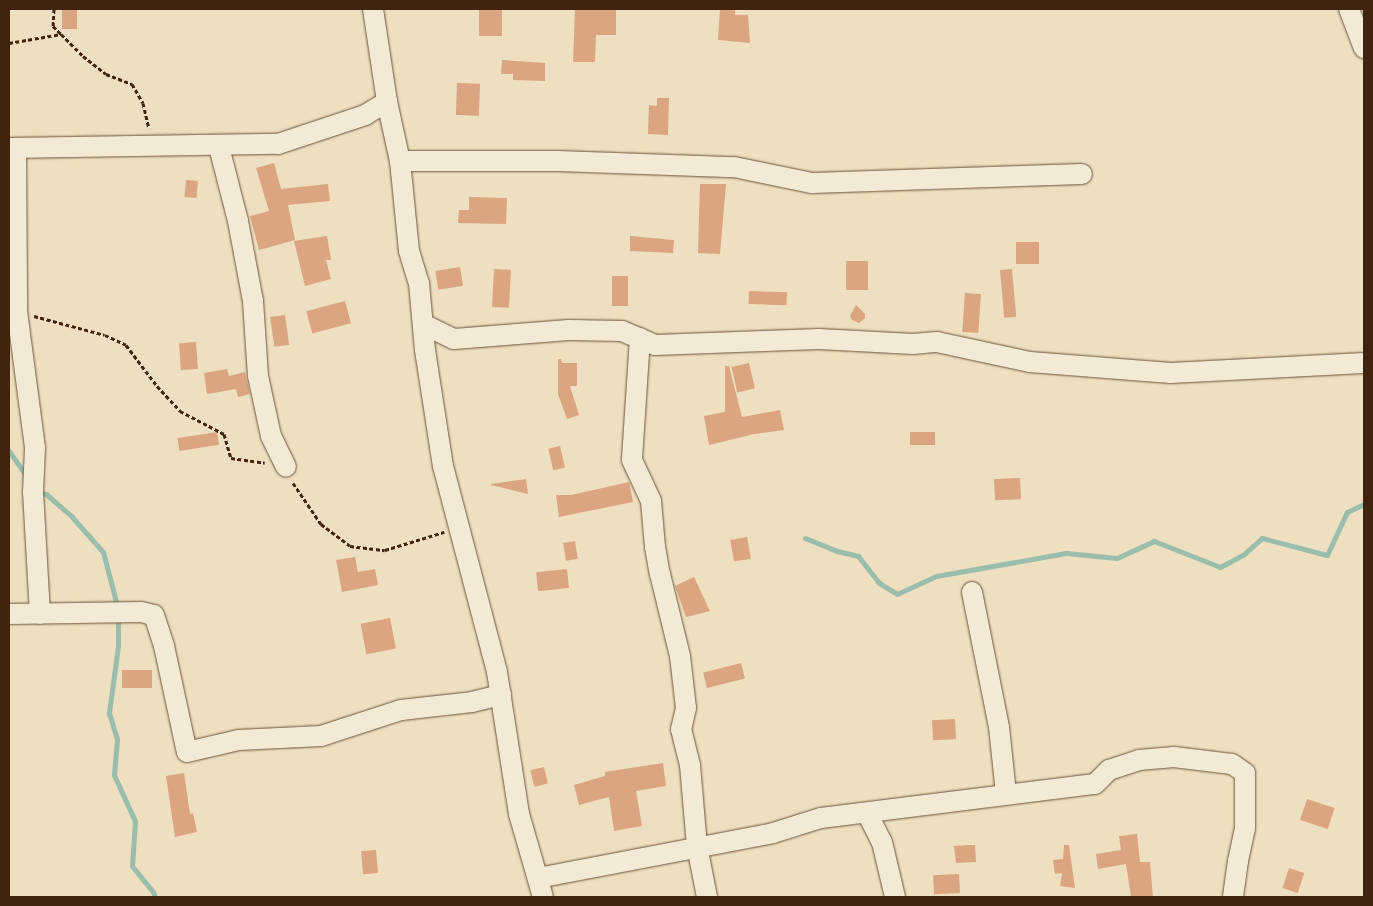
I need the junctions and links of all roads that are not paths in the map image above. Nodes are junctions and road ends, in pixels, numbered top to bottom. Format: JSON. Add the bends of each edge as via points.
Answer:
{"nodes":[{"id":1,"x":373,"y":9,"type":"edge"},
{"id":2,"x":1349,"y":9,"type":"edge"},
{"id":3,"x":1364,"y":48,"type":"edge"},
{"id":4,"x":388,"y":102,"type":"junction"},
{"id":5,"x":219,"y":146,"type":"junction"},
{"id":6,"x":12,"y":149,"type":"edge"},
{"id":7,"x":400,"y":161,"type":"junction"},
{"id":8,"x":1082,"y":174,"type":"dead end"},
{"id":9,"x":423,"y":324,"type":"junction"},
{"id":10,"x":640,"y":338,"type":"junction"},
{"id":11,"x":1364,"y":363,"type":"edge"},
{"id":12,"x":286,"y":467,"type":"road end"},
{"id":13,"x":972,"y":592,"type":"dead end"},
{"id":14,"x":9,"y":614,"type":"edge"},
{"id":15,"x":40,"y":614,"type":"junction"},
{"id":16,"x":501,"y":695,"type":"junction"},
{"id":17,"x":1006,"y":794,"type":"junction"},
{"id":18,"x":867,"y":813,"type":"junction"},
{"id":19,"x":697,"y":846,"type":"junction"},
{"id":20,"x":538,"y":878,"type":"junction"},
{"id":21,"x":543,"y":897,"type":"edge"},
{"id":22,"x":707,"y":897,"type":"edge"},
{"id":23,"x":895,"y":897,"type":"edge"},
{"id":24,"x":1233,"y":897,"type":"edge"}],
"edges":[{"from":1,"to":4,"type":"street"},
{"from":2,"to":3,"type":"street"},
{"from":4,"to":5,"type":"street","via":[[365,115],[278,144]]},
{"from":4,"to":7,"type":"street"},
{"from":5,"to":6,"type":"street"},
{"from":5,"to":12,"type":"street","via":[[238,221],[253,302],[258,376],[271,436]]},
{"from":6,"to":15,"type":"street","via":[[17,311],[35,448],[33,492]]},
{"from":7,"to":8,"type":"street","via":[[734,168],[812,184]]},
{"from":7,"to":9,"type":"street","via":[[409,251],[419,283]]},
{"from":9,"to":10,"type":"street","via":[[454,339],[569,330],[622,330]]},
{"from":9,"to":16,"type":"street","via":[[443,466]]},
{"from":10,"to":11,"type":"street","via":[[655,345],[819,339],[913,344],[937,342],[1030,362],[1171,373]]},
{"from":10,"to":19,"type":"street","via":[[632,460],[651,501],[660,574],[680,656],[686,708],[681,728],[690,765]]},
{"from":13,"to":17,"type":"street","via":[[999,727]]},
{"from":14,"to":15,"type":"street"},
{"from":15,"to":16,"type":"street","via":[[141,612],[154,615],[187,752],[239,740],[321,736],[401,710],[472,702]]},
{"from":16,"to":20,"type":"street","via":[[519,814]]},
{"from":17,"to":18,"type":"street"},
{"from":17,"to":24,"type":"street","via":[[1095,784],[1109,770],[1139,760],[1174,757],[1232,764],[1245,773],[1245,828]]},
{"from":18,"to":19,"type":"street","via":[[821,818],[773,833]]},
{"from":18,"to":23,"type":"street","via":[[882,842]]},
{"from":19,"to":20,"type":"street"},
{"from":19,"to":22,"type":"street"},
{"from":20,"to":21,"type":"street"}]}
